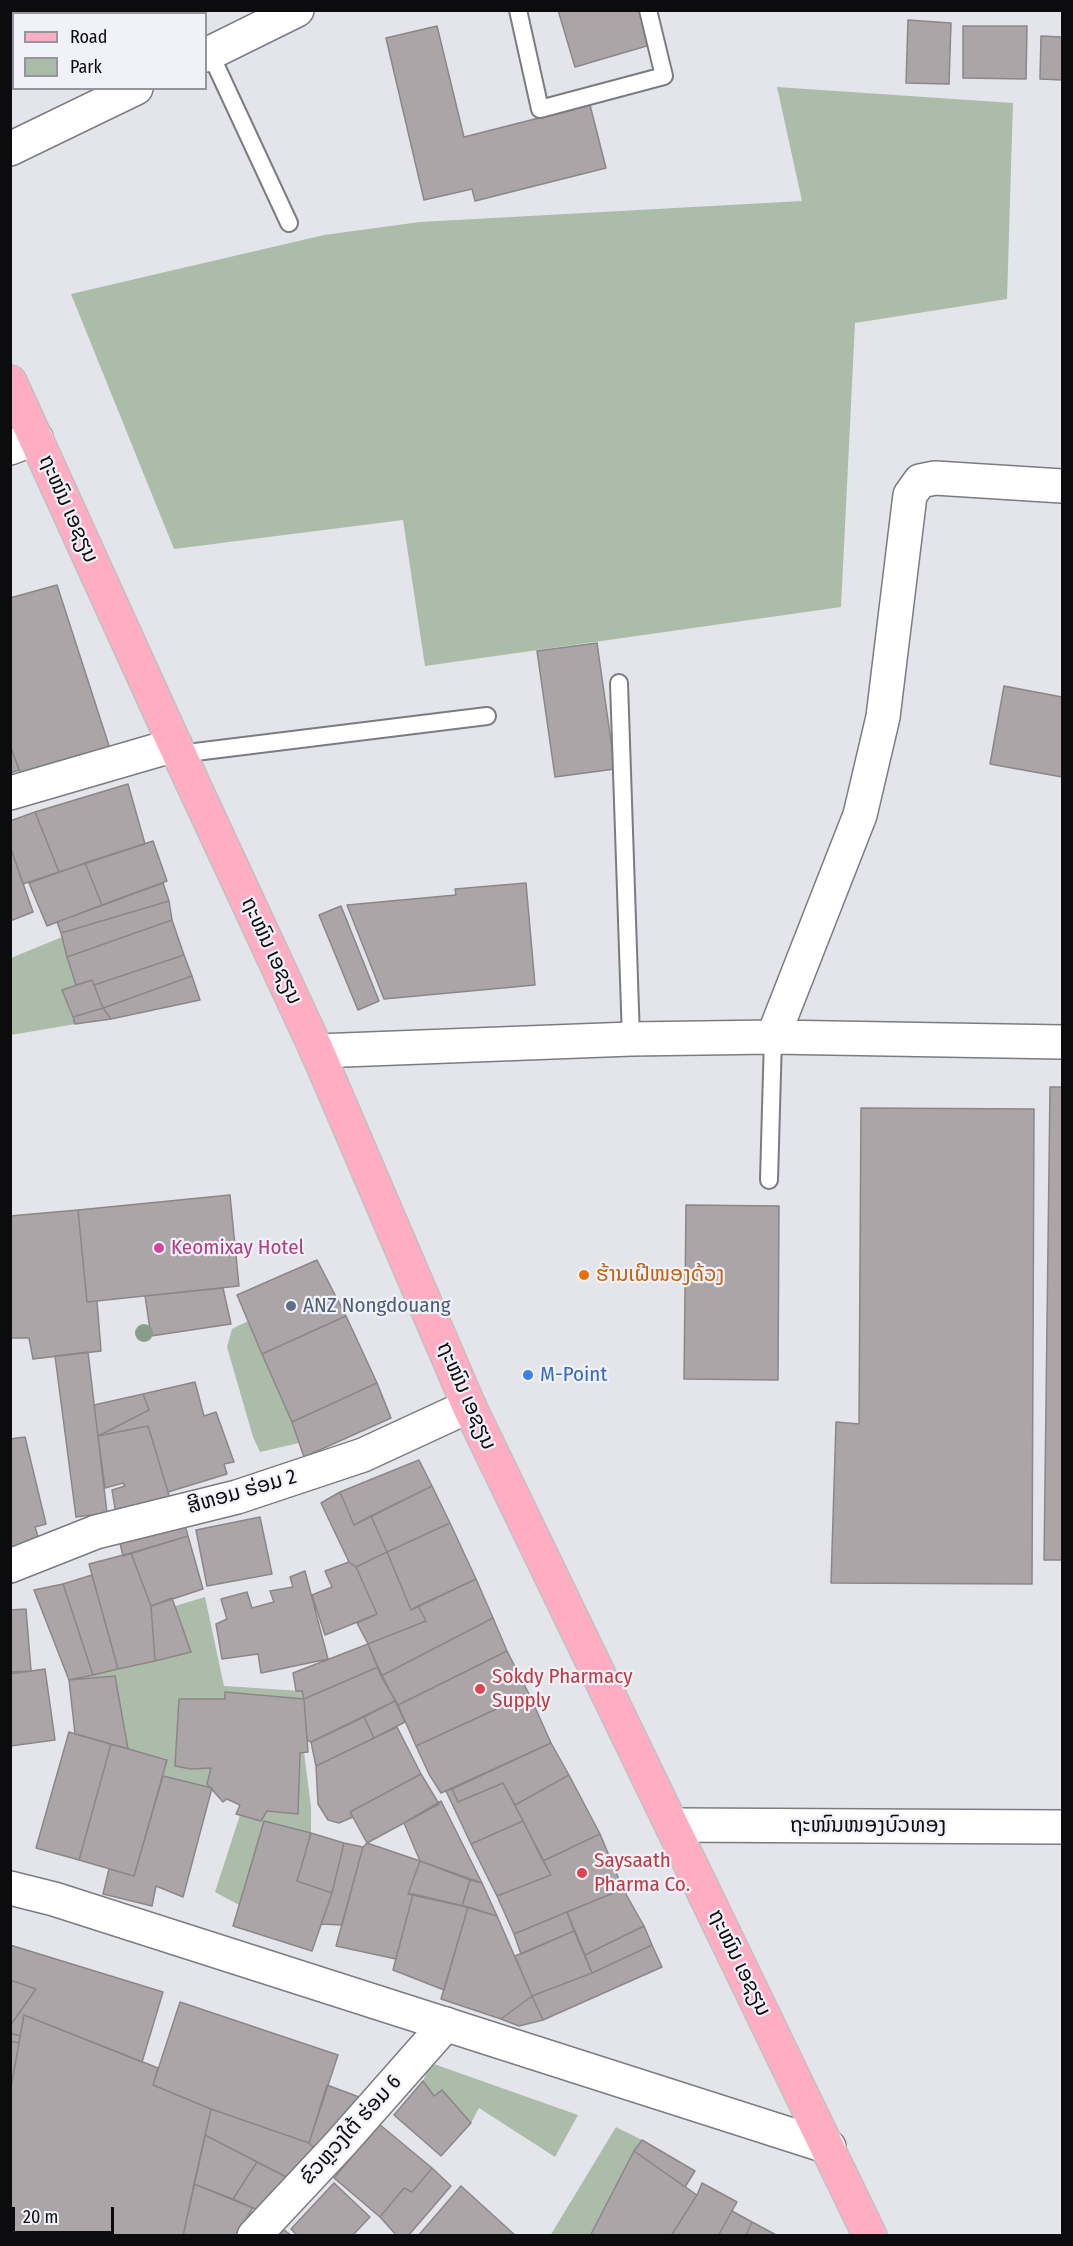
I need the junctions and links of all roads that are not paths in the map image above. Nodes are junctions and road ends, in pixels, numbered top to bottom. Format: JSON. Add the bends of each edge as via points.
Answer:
{"nodes":[{"id":1,"x":297,"y":10,"type":"edge"},
{"id":2,"x":518,"y":10,"type":"edge"},
{"id":3,"x":648,"y":10,"type":"edge"},
{"id":4,"x":208,"y":54,"type":"edge"},
{"id":5,"x":132,"y":90,"type":"edge"},
{"id":6,"x":10,"y":149,"type":"edge"},
{"id":7,"x":289,"y":223,"type":"dead end"},
{"id":8,"x":10,"y":382,"type":"edge"},
{"id":9,"x":23,"y":443,"type":"edge"},
{"id":10,"x":1062,"y":486,"type":"edge"},
{"id":11,"x":619,"y":683,"type":"dead end"},
{"id":12,"x":487,"y":716,"type":"dead end"},
{"id":13,"x":177,"y":749,"type":"junction"},
{"id":14,"x":10,"y":793,"type":"edge"},
{"id":15,"x":773,"y":1037,"type":"junction"},
{"id":16,"x":631,"y":1039,"type":"junction"},
{"id":17,"x":1062,"y":1042,"type":"edge"},
{"id":18,"x":317,"y":1051,"type":"junction"},
{"id":19,"x":769,"y":1180,"type":"dead end"},
{"id":20,"x":469,"y":1406,"type":"junction"},
{"id":21,"x":10,"y":1566,"type":"edge"},
{"id":22,"x":673,"y":1826,"type":"junction"},
{"id":23,"x":1062,"y":1827,"type":"edge"},
{"id":24,"x":10,"y":1888,"type":"edge"},
{"id":25,"x":446,"y":2024,"type":"junction"},
{"id":26,"x":829,"y":2147,"type":"junction"},
{"id":27,"x":254,"y":2235,"type":"edge"},
{"id":28,"x":870,"y":2235,"type":"edge"}],
"edges":[{"from":1,"to":4,"type":"street"},
{"from":2,"to":3,"type":"lane","via":[[540,109],[664,76]]},
{"from":4,"to":7,"type":"lane"},
{"from":5,"to":6,"type":"street"},
{"from":8,"to":9,"type":"main road","name":"ຖະໜົນ ເອຊຽນ"},
{"from":9,"to":13,"type":"main road","name":"ຖະໜົນ ເອຊຽນ"},
{"from":10,"to":15,"type":"street","via":[[935,477],[920,482],[910,495],[882,717],[860,815]]},
{"from":11,"to":16,"type":"lane"},
{"from":12,"to":13,"type":"lane"},
{"from":13,"to":14,"type":"street"},
{"from":13,"to":18,"type":"main road","name":"ຖະໜົນ ເອຊຽນ"},
{"from":15,"to":16,"type":"street"},
{"from":15,"to":17,"type":"street"},
{"from":15,"to":19,"type":"lane"},
{"from":16,"to":18,"type":"street"},
{"from":18,"to":20,"type":"main road","name":"ຖະໜົນ ເອຊຽນ"},
{"from":20,"to":21,"type":"street","name":"ສີຫອມ ຮ່ອມ 2","via":[[363,1455],[237,1497],[96,1532]]},
{"from":20,"to":22,"type":"main road","name":"ຖະໜົນ ເອຊຽນ"},
{"from":22,"to":23,"type":"street","name":"ຖະໜົນໜອງບົວທອງ"},
{"from":22,"to":26,"type":"main road","name":"ຖະໜົນ ເອຊຽນ"},
{"from":24,"to":25,"type":"street"},
{"from":25,"to":26,"type":"street"},
{"from":25,"to":27,"type":"street","name":"ຂົວຫຼວງໃຕ້ ຮ່ອມ 6"},
{"from":26,"to":28,"type":"main road","name":"ຖະໜົນ ເອຊຽນ"}]}
